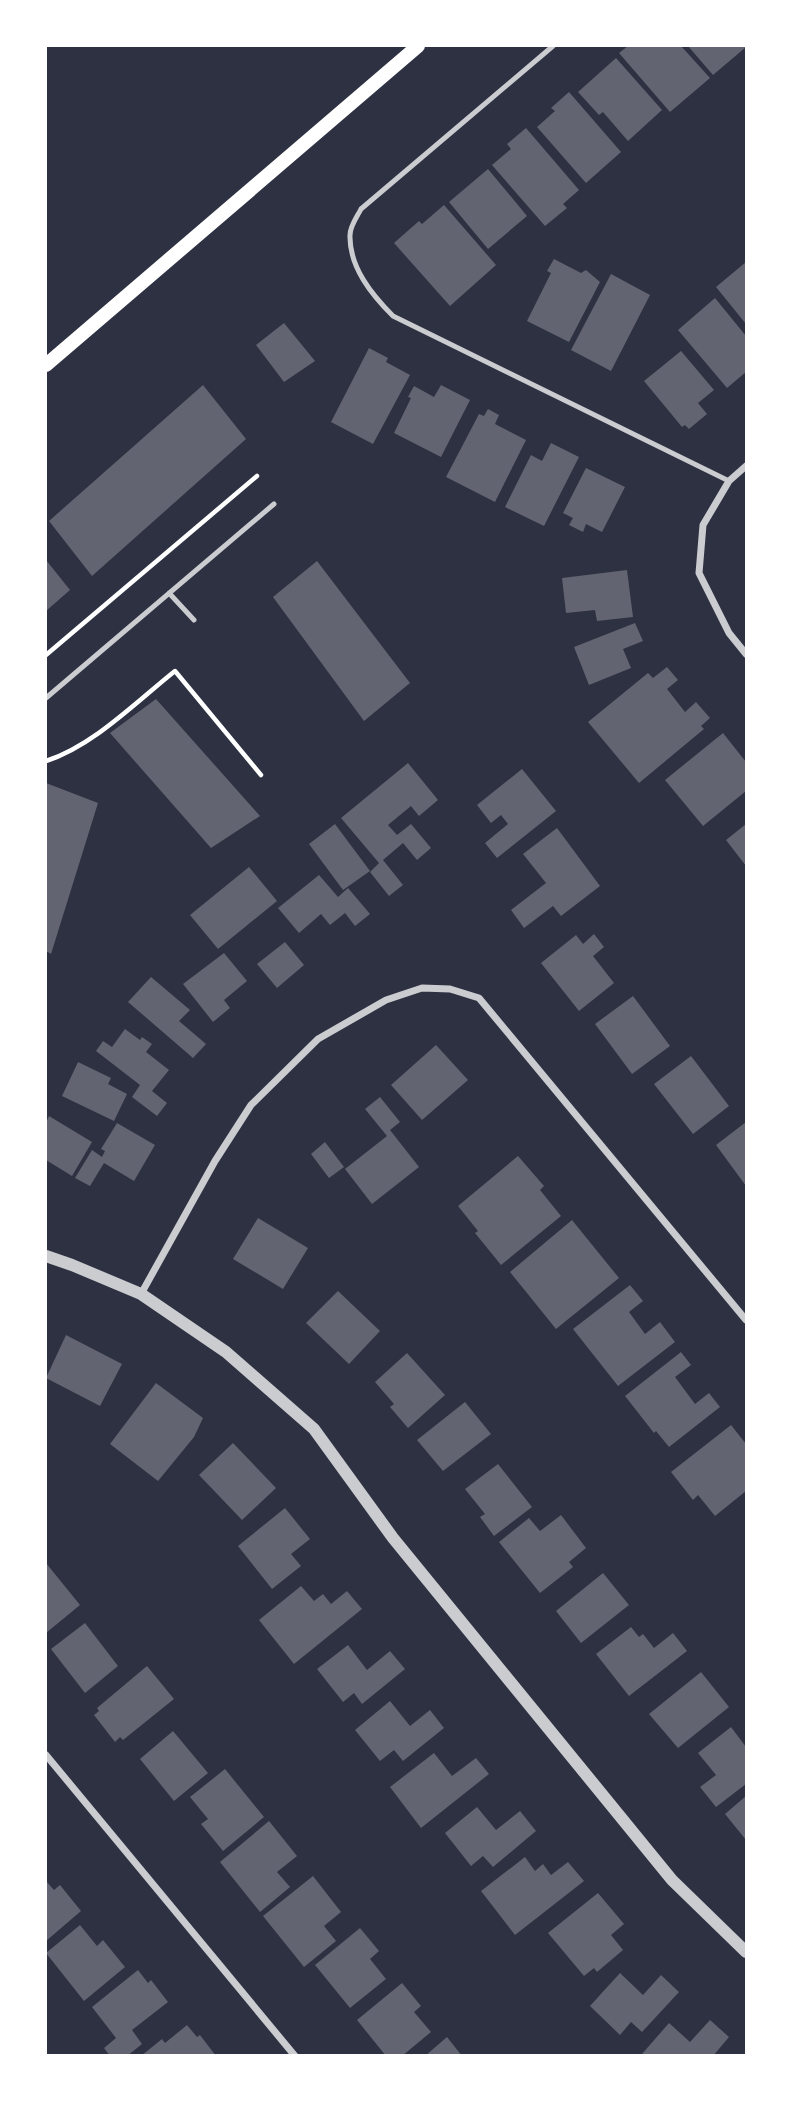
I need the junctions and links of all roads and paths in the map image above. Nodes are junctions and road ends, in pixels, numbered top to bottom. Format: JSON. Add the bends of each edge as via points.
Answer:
{"nodes":[{"id":1,"x":418,"y":46,"type":"edge"},
{"id":2,"x":553,"y":46,"type":"edge"},
{"id":3,"x":46,"y":365,"type":"edge"},
{"id":4,"x":747,"y":466,"type":"edge"},
{"id":5,"x":257,"y":476,"type":"dead end"},
{"id":6,"x":729,"y":481,"type":"junction"},
{"id":7,"x":274,"y":504,"type":"dead end"},
{"id":8,"x":169,"y":593,"type":"junction"},
{"id":9,"x":194,"y":621,"type":"dead end"},
{"id":10,"x":747,"y":654,"type":"edge"},
{"id":11,"x":46,"y":655,"type":"edge"},
{"id":12,"x":46,"y":698,"type":"edge"},
{"id":13,"x":46,"y":761,"type":"edge"},
{"id":14,"x":261,"y":775,"type":"dead end"},
{"id":15,"x":46,"y":1256,"type":"edge"},
{"id":16,"x":141,"y":1294,"type":"junction"},
{"id":17,"x":747,"y":1320,"type":"edge"},
{"id":18,"x":46,"y":1755,"type":"edge"},
{"id":19,"x":747,"y":1952,"type":"edge"},
{"id":20,"x":295,"y":2056,"type":"edge"}],
"edges":[{"from":1,"to":3,"type":"main road"},
{"from":2,"to":6,"type":"lane","via":[[361,209],[350,232],[356,265],[373,295],[393,316]]},
{"from":4,"to":6,"type":"street"},
{"from":5,"to":11,"type":"path"},
{"from":6,"to":10,"type":"street","via":[[702,525],[699,573],[729,633]]},
{"from":7,"to":8,"type":"lane"},
{"from":8,"to":9,"type":"lane"},
{"from":8,"to":12,"type":"lane"},
{"from":13,"to":14,"type":"path","via":[[85,743],[175,671]]},
{"from":15,"to":16,"type":"street"},
{"from":16,"to":17,"type":"street","via":[[251,1105],[318,1039],[386,1000],[422,988],[450,989],[478,998]]},
{"from":16,"to":19,"type":"street","via":[[226,1352],[314,1429],[393,1538],[672,1880]]},
{"from":18,"to":20,"type":"street"}]}
